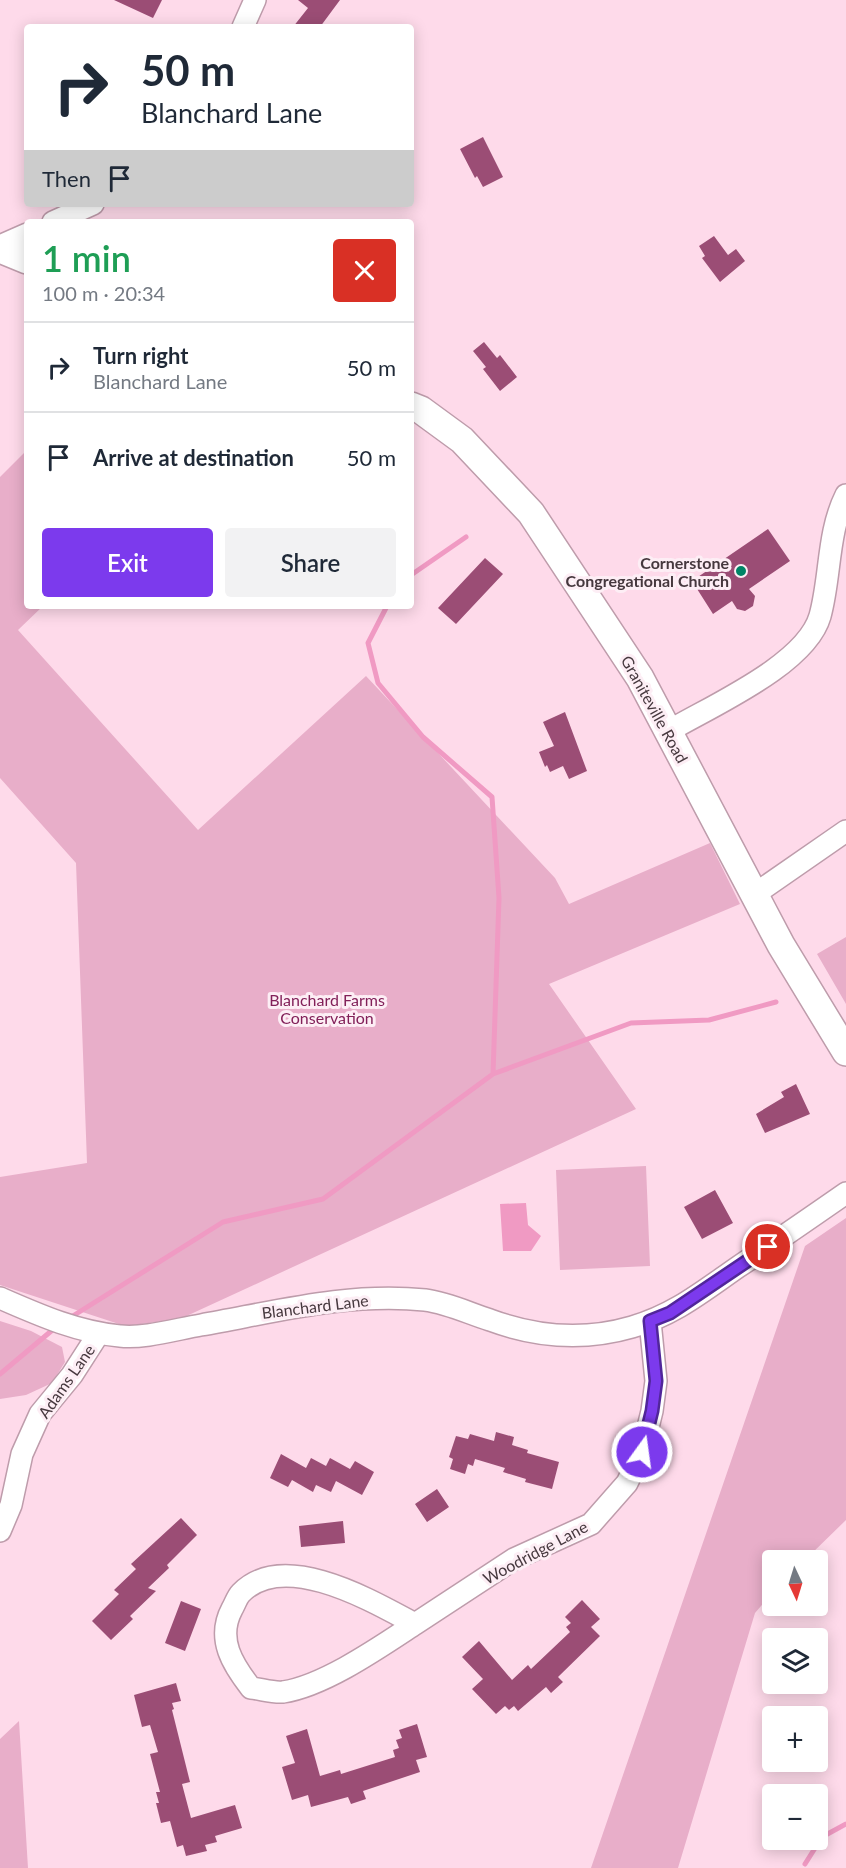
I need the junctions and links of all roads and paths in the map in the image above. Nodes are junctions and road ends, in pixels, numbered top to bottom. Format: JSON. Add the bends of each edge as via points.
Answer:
{"nodes":[{"id":1,"x":255,"y":0,"type":"edge"},
{"id":2,"x":244,"y":24,"type":"edge"},
{"id":3,"x":86,"y":207,"type":"edge"},
{"id":4,"x":60,"y":219,"type":"edge"},
{"id":5,"x":24,"y":235,"type":"edge"},
{"id":6,"x":0,"y":247,"type":"edge"},
{"id":7,"x":24,"y":259,"type":"edge"},
{"id":8,"x":414,"y":407,"type":"edge"},
{"id":9,"x":846,"y":495,"type":"edge"},
{"id":10,"x":669,"y":730,"type":"junction"},
{"id":11,"x":846,"y":831,"type":"edge"},
{"id":12,"x":755,"y":894,"type":"junction"},
{"id":13,"x":846,"y":1052,"type":"edge"},
{"id":14,"x":846,"y":1193,"type":"edge"},
{"id":15,"x":0,"y":1298,"type":"edge"},
{"id":16,"x":650,"y":1321,"type":"junction"},
{"id":17,"x":99,"y":1333,"type":"junction"},
{"id":18,"x":0,"y":1531,"type":"edge"},
{"id":19,"x":415,"y":1624,"type":"junction"}],
"edges":[{"from":1,"to":2,"type":"street"},
{"from":3,"to":4,"type":"street"},
{"from":5,"to":6,"type":"street"},
{"from":6,"to":7,"type":"main road"},
{"from":8,"to":10,"type":"main road","name":"Graniteville Road","via":[[462,440],[531,513],[640,678]]},
{"from":9,"to":10,"type":"street","via":[[832,536],[819,618],[810,636],[778,668]]},
{"from":10,"to":12,"type":"main road","name":"Graniteville Road"},
{"from":11,"to":12,"type":"street"},
{"from":12,"to":13,"type":"main road","name":"Graniteville Road"},
{"from":14,"to":16,"type":"street","name":"Blanchard Lane","via":[[670,1313]]},
{"from":15,"to":17,"type":"street","name":"Blanchard Lane","via":[[56,1322]]},
{"from":16,"to":17,"type":"street","name":"Blanchard Lane","via":[[613,1331],[564,1337],[524,1331],[427,1300],[385,1298],[281,1308],[123,1337]]},
{"from":16,"to":19,"type":"street","name":"Woodridge Lane","via":[[656,1381],[652,1411],[642,1452],[627,1483],[591,1524],[514,1559]]},
{"from":17,"to":18,"type":"street","name":"Adams Lane","via":[[40,1414],[22,1454],[11,1505]]},
{"from":19,"to":19,"type":"street","name":"Woodridge Lane","via":[[340,1588],[275,1575],[241,1593],[229,1615],[225,1641],[233,1665],[251,1688],[282,1692],[312,1683]]}]}
